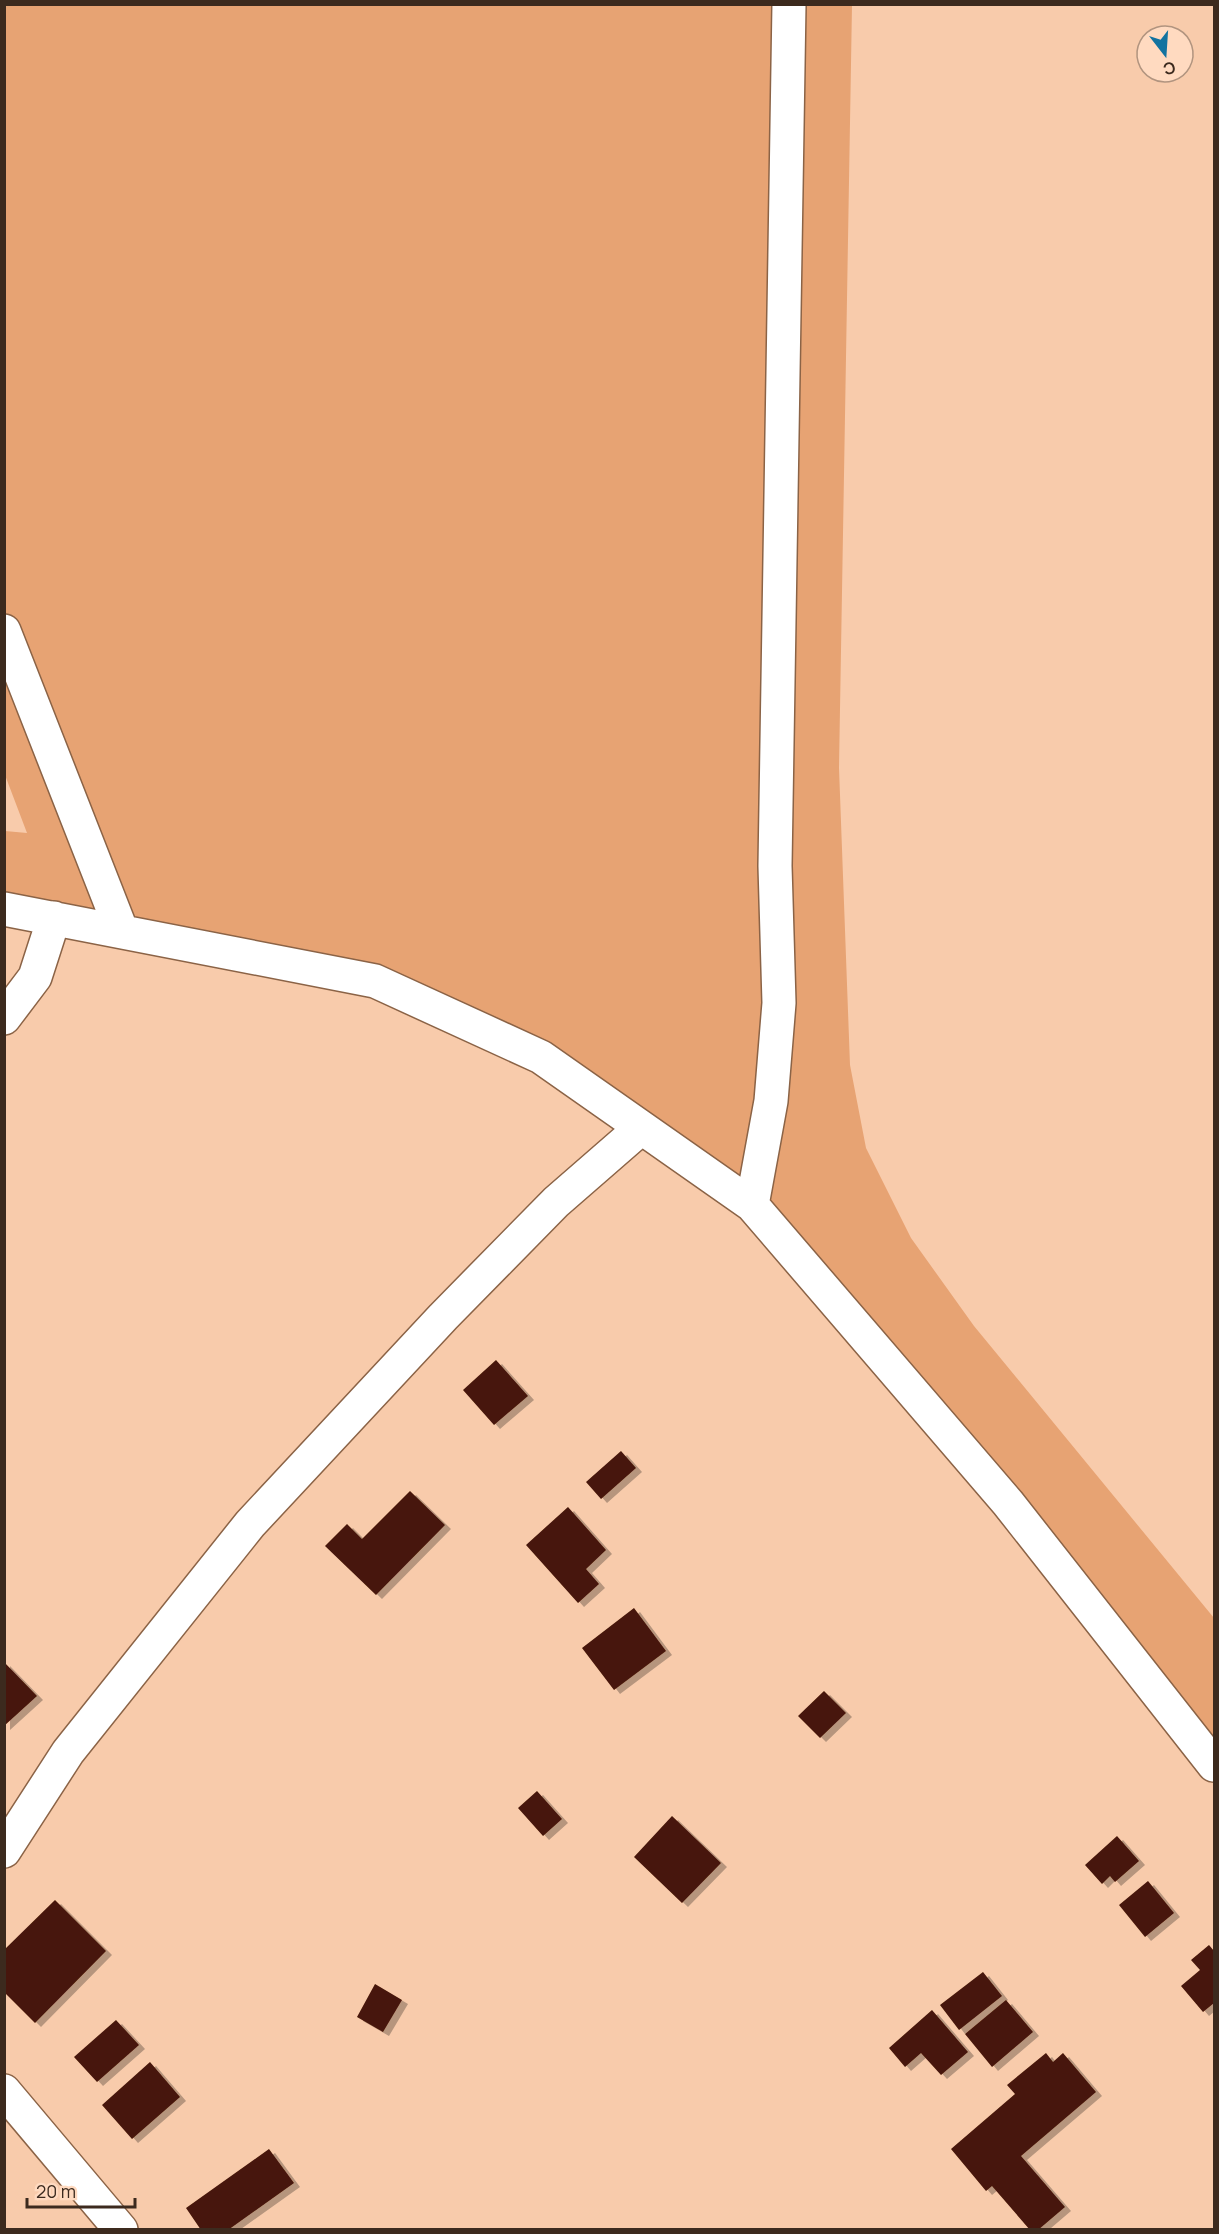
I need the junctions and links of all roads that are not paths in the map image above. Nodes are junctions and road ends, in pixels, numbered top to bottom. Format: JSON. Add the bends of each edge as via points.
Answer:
{"nodes":[{"id":1,"x":789,"y":4,"type":"edge"},
{"id":2,"x":4,"y":631,"type":"edge"},
{"id":3,"x":4,"y":909,"type":"edge"},
{"id":4,"x":54,"y":918,"type":"junction"},
{"id":5,"x":123,"y":932,"type":"junction"},
{"id":6,"x":4,"y":1018,"type":"edge"},
{"id":7,"x":641,"y":1128,"type":"junction"},
{"id":8,"x":752,"y":1205,"type":"junction"},
{"id":9,"x":1215,"y":1765,"type":"edge"},
{"id":10,"x":4,"y":1851,"type":"edge"},
{"id":11,"x":4,"y":2091,"type":"edge"},
{"id":12,"x":121,"y":2229,"type":"edge"}],
"edges":[{"from":1,"to":8,"type":"street","via":[[775,866],[779,1003],[771,1101]]},
{"from":2,"to":5,"type":"street"},
{"from":3,"to":4,"type":"street"},
{"from":4,"to":5,"type":"street"},
{"from":4,"to":6,"type":"street","via":[[35,977]]},
{"from":5,"to":7,"type":"street","via":[[375,981],[541,1057]]},
{"from":7,"to":8,"type":"street"},
{"from":7,"to":10,"type":"street","via":[[556,1202],[250,1524],[68,1752]]},
{"from":8,"to":9,"type":"street","via":[[1008,1503]]},
{"from":11,"to":12,"type":"street"}]}
